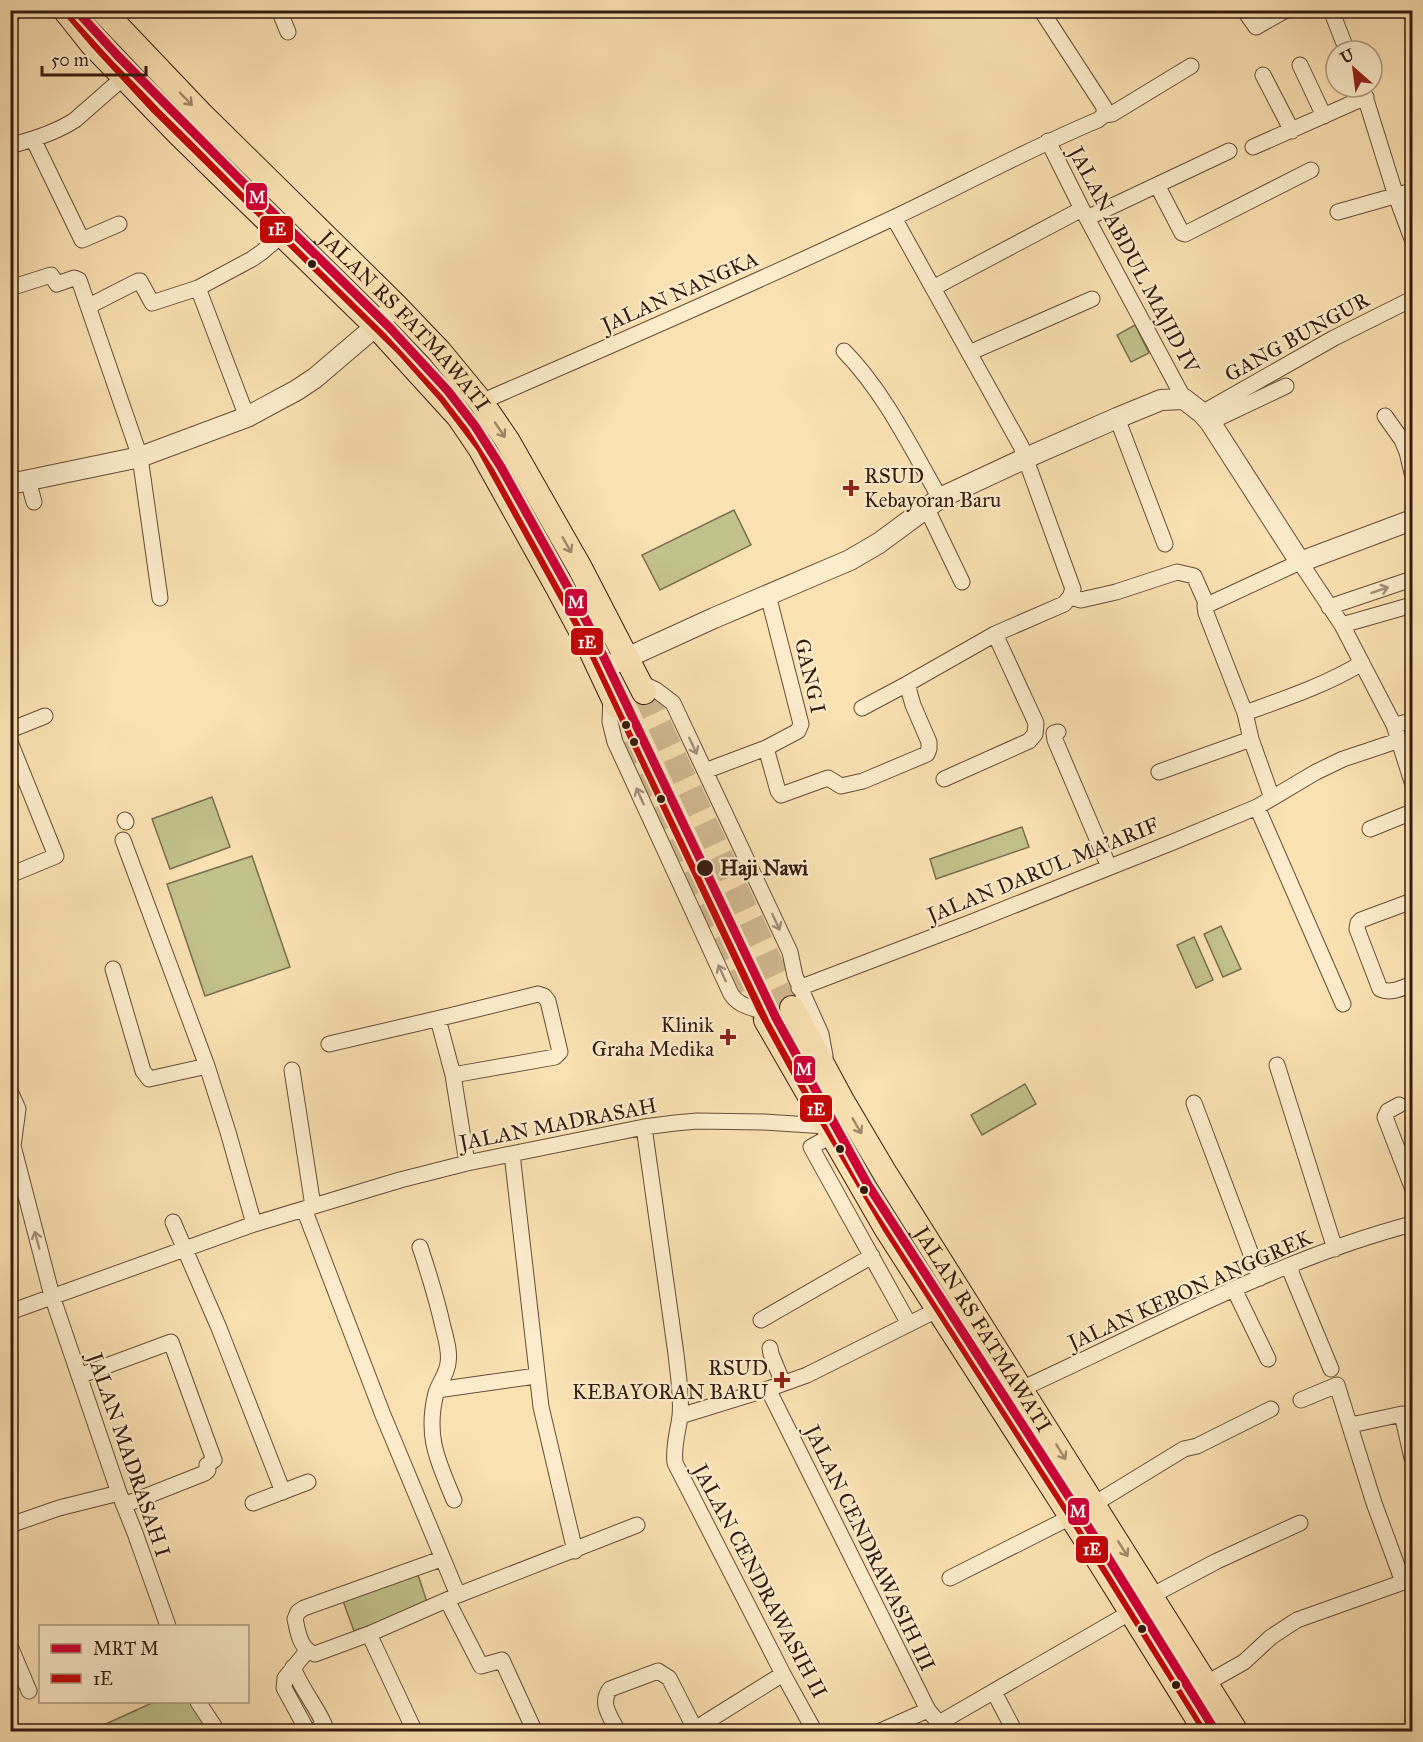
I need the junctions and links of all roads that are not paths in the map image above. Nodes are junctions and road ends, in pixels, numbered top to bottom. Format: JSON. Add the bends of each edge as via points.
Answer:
{"nodes":[{"id":1,"x":65,"y":10,"type":"edge"},
{"id":2,"x":279,"y":10,"type":"edge"},
{"id":3,"x":1041,"y":10,"type":"edge"},
{"id":4,"x":1244,"y":10,"type":"edge"},
{"id":5,"x":1286,"y":10,"type":"edge"},
{"id":6,"x":1331,"y":10,"type":"edge"},
{"id":7,"x":109,"y":12,"type":"edge"},
{"id":8,"x":288,"y":32,"type":"dead end"},
{"id":9,"x":1342,"y":39,"type":"edge"},
{"id":10,"x":1300,"y":65,"type":"dead end"},
{"id":11,"x":1191,"y":66,"type":"dead end"},
{"id":12,"x":1263,"y":75,"type":"dead end"},
{"id":13,"x":124,"y":77,"type":"junction"},
{"id":14,"x":1352,"y":99,"type":"edge"},
{"id":15,"x":1366,"y":99,"type":"edge"},
{"id":16,"x":1104,"y":115,"type":"junction"},
{"id":17,"x":1324,"y":116,"type":"junction"},
{"id":18,"x":1292,"y":131,"type":"junction"},
{"id":19,"x":33,"y":139,"type":"junction"},
{"id":20,"x":1048,"y":141,"type":"junction"},
{"id":21,"x":10,"y":146,"type":"edge"},
{"id":22,"x":1253,"y":147,"type":"dead end"},
{"id":23,"x":1229,"y":151,"type":"dead end"},
{"id":24,"x":1311,"y":170,"type":"dead end"},
{"id":25,"x":1157,"y":185,"type":"junction"},
{"id":26,"x":1413,"y":191,"type":"edge"},
{"id":27,"x":1396,"y":196,"type":"junction"},
{"id":28,"x":1338,"y":212,"type":"dead end"},
{"id":29,"x":1085,"y":214,"type":"junction"},
{"id":30,"x":894,"y":218,"type":"junction"},
{"id":31,"x":119,"y":224,"type":"dead end"},
{"id":32,"x":283,"y":234,"type":"junction"},
{"id":33,"x":1413,"y":239,"type":"edge"},
{"id":34,"x":10,"y":288,"type":"edge"},
{"id":35,"x":198,"y":288,"type":"junction"},
{"id":36,"x":933,"y":288,"type":"junction"},
{"id":37,"x":1092,"y":299,"type":"dead end"},
{"id":38,"x":1413,"y":299,"type":"edge"},
{"id":39,"x":395,"y":305,"type":"junction"},
{"id":40,"x":89,"y":306,"type":"junction"},
{"id":41,"x":376,"y":326,"type":"junction"},
{"id":42,"x":844,"y":351,"type":"dead end"},
{"id":43,"x":969,"y":353,"type":"junction"},
{"id":44,"x":1286,"y":386,"type":"dead end"},
{"id":45,"x":1184,"y":399,"type":"junction"},
{"id":46,"x":481,"y":402,"type":"junction"},
{"id":47,"x":1385,"y":416,"type":"dead end"},
{"id":48,"x":248,"y":417,"type":"junction"},
{"id":49,"x":1118,"y":418,"type":"junction"},
{"id":50,"x":1206,"y":418,"type":"junction"},
{"id":51,"x":140,"y":457,"type":"junction"},
{"id":52,"x":1026,"y":458,"type":"junction"},
{"id":53,"x":1413,"y":473,"type":"edge"},
{"id":54,"x":19,"y":482,"type":"edge"},
{"id":55,"x":34,"y":502,"type":"dead end"},
{"id":56,"x":933,"y":503,"type":"junction"},
{"id":57,"x":1413,"y":520,"type":"edge"},
{"id":58,"x":1165,"y":544,"type":"dead end"},
{"id":59,"x":1300,"y":562,"type":"junction"},
{"id":60,"x":1413,"y":579,"type":"edge"},
{"id":61,"x":962,"y":582,"type":"dead end"},
{"id":62,"x":768,"y":595,"type":"junction"},
{"id":63,"x":1070,"y":597,"type":"junction"},
{"id":64,"x":160,"y":598,"type":"dead end"},
{"id":65,"x":1208,"y":604,"type":"junction"},
{"id":66,"x":1413,"y":605,"type":"edge"},
{"id":67,"x":1329,"y":607,"type":"junction"},
{"id":68,"x":1342,"y":625,"type":"junction"},
{"id":69,"x":995,"y":634,"type":"junction"},
{"id":70,"x":627,"y":656,"type":"junction"},
{"id":71,"x":1362,"y":663,"type":"junction"},
{"id":72,"x":600,"y":670,"type":"junction"},
{"id":73,"x":907,"y":684,"type":"junction"},
{"id":74,"x":642,"y":687,"type":"joint"},
{"id":75,"x":615,"y":700,"type":"joint"},
{"id":76,"x":862,"y":708,"type":"dead end"},
{"id":77,"x":1245,"y":714,"type":"junction"},
{"id":78,"x":45,"y":716,"type":"dead end"},
{"id":79,"x":1413,"y":721,"type":"edge"},
{"id":80,"x":1394,"y":725,"type":"junction"},
{"id":81,"x":10,"y":730,"type":"edge"},
{"id":82,"x":1058,"y":732,"type":"dead end"},
{"id":83,"x":1251,"y":739,"type":"junction"},
{"id":84,"x":10,"y":742,"type":"edge"},
{"id":85,"x":766,"y":748,"type":"junction"},
{"id":86,"x":1406,"y":749,"type":"edge"},
{"id":87,"x":705,"y":771,"type":"junction"},
{"id":88,"x":1160,"y":772,"type":"dead end"},
{"id":89,"x":944,"y":779,"type":"dead end"},
{"id":90,"x":1413,"y":782,"type":"edge"},
{"id":91,"x":1272,"y":798,"type":"junction"},
{"id":92,"x":1257,"y":807,"type":"junction"},
{"id":93,"x":1413,"y":812,"type":"edge"},
{"id":94,"x":1370,"y":829,"type":"dead end"},
{"id":95,"x":123,"y":840,"type":"dead end"},
{"id":96,"x":1109,"y":867,"type":"junction"},
{"id":97,"x":10,"y":876,"type":"edge"},
{"id":98,"x":1413,"y":900,"type":"edge"},
{"id":99,"x":113,"y":969,"type":"dead end"},
{"id":100,"x":1413,"y":984,"type":"edge"},
{"id":101,"x":796,"y":998,"type":"junction"},
{"id":102,"x":1343,"y":1004,"type":"dead end"},
{"id":103,"x":763,"y":1016,"type":"joint"},
{"id":104,"x":438,"y":1019,"type":"junction"},
{"id":105,"x":329,"y":1044,"type":"dead end"},
{"id":106,"x":1277,"y":1065,"type":"dead end"},
{"id":107,"x":207,"y":1066,"type":"junction"},
{"id":108,"x":292,"y":1070,"type":"dead end"},
{"id":109,"x":453,"y":1076,"type":"junction"},
{"id":110,"x":10,"y":1090,"type":"edge"},
{"id":111,"x":1194,"y":1103,"type":"dead end"},
{"id":112,"x":1399,"y":1105,"type":"dead end"},
{"id":113,"x":644,"y":1127,"type":"junction"},
{"id":114,"x":829,"y":1131,"type":"junction"},
{"id":115,"x":512,"y":1154,"type":"junction"},
{"id":116,"x":467,"y":1163,"type":"junction"},
{"id":117,"x":1413,"y":1187,"type":"edge"},
{"id":118,"x":308,"y":1207,"type":"junction"},
{"id":119,"x":173,"y":1222,"type":"dead end"},
{"id":120,"x":254,"y":1224,"type":"junction"},
{"id":121,"x":1413,"y":1224,"type":"edge"},
{"id":122,"x":420,"y":1247,"type":"dead end"},
{"id":123,"x":1335,"y":1249,"type":"junction"},
{"id":124,"x":184,"y":1250,"type":"junction"},
{"id":125,"x":872,"y":1256,"type":"junction"},
{"id":126,"x":1290,"y":1266,"type":"junction"},
{"id":127,"x":1260,"y":1278,"type":"junction"},
{"id":128,"x":1234,"y":1289,"type":"junction"},
{"id":129,"x":52,"y":1296,"type":"junction"},
{"id":130,"x":937,"y":1310,"type":"junction"},
{"id":131,"x":10,"y":1312,"type":"edge"},
{"id":132,"x":761,"y":1320,"type":"dead end"},
{"id":133,"x":909,"y":1324,"type":"junction"},
{"id":134,"x":770,"y":1348,"type":"dead end"},
{"id":135,"x":1268,"y":1359,"type":"dead end"},
{"id":136,"x":1331,"y":1369,"type":"dead end"},
{"id":137,"x":79,"y":1376,"type":"junction"},
{"id":138,"x":536,"y":1376,"type":"junction"},
{"id":139,"x":783,"y":1383,"type":"junction"},
{"id":140,"x":768,"y":1389,"type":"junction"},
{"id":141,"x":1021,"y":1389,"type":"junction"},
{"id":142,"x":437,"y":1390,"type":"junction"},
{"id":143,"x":1301,"y":1400,"type":"dead end"},
{"id":144,"x":1271,"y":1409,"type":"dead end"},
{"id":145,"x":680,"y":1416,"type":"junction"},
{"id":146,"x":1351,"y":1425,"type":"junction"},
{"id":147,"x":1413,"y":1458,"type":"edge"},
{"id":148,"x":308,"y":1482,"type":"dead end"},
{"id":149,"x":283,"y":1492,"type":"junction"},
{"id":150,"x":1087,"y":1493,"type":"junction"},
{"id":151,"x":121,"y":1499,"type":"junction"},
{"id":152,"x":454,"y":1500,"type":"dead end"},
{"id":153,"x":253,"y":1503,"type":"dead end"},
{"id":154,"x":1065,"y":1507,"type":"junction"},
{"id":155,"x":1300,"y":1523,"type":"dead end"},
{"id":156,"x":10,"y":1525,"type":"edge"},
{"id":157,"x":637,"y":1525,"type":"dead end"},
{"id":158,"x":575,"y":1551,"type":"junction"},
{"id":159,"x":441,"y":1558,"type":"junction"},
{"id":160,"x":950,"y":1578,"type":"dead end"},
{"id":161,"x":1408,"y":1580,"type":"edge"},
{"id":162,"x":1151,"y":1596,"type":"junction"},
{"id":163,"x":452,"y":1598,"type":"junction"},
{"id":164,"x":1131,"y":1612,"type":"junction"},
{"id":165,"x":168,"y":1625,"type":"edge"},
{"id":166,"x":369,"y":1634,"type":"junction"},
{"id":167,"x":10,"y":1646,"type":"edge"},
{"id":168,"x":307,"y":1651,"type":"junction"},
{"id":169,"x":293,"y":1667,"type":"junction"},
{"id":170,"x":783,"y":1674,"type":"junction"},
{"id":171,"x":1205,"y":1684,"type":"junction"},
{"id":172,"x":29,"y":1691,"type":"dead end"},
{"id":173,"x":994,"y":1692,"type":"junction"},
{"id":174,"x":199,"y":1703,"type":"edge"},
{"id":175,"x":928,"y":1710,"type":"junction"},
{"id":176,"x":936,"y":1727,"type":"edge"},
{"id":177,"x":693,"y":1730,"type":"edge"},
{"id":178,"x":218,"y":1731,"type":"edge"},
{"id":179,"x":308,"y":1731,"type":"edge"},
{"id":180,"x":314,"y":1731,"type":"edge"},
{"id":181,"x":415,"y":1731,"type":"edge"},
{"id":182,"x":535,"y":1731,"type":"edge"},
{"id":183,"x":618,"y":1731,"type":"edge"},
{"id":184,"x":815,"y":1731,"type":"edge"},
{"id":185,"x":879,"y":1731,"type":"edge"},
{"id":186,"x":1014,"y":1731,"type":"edge"},
{"id":187,"x":1206,"y":1731,"type":"edge"},
{"id":188,"x":1236,"y":1731,"type":"edge"}],
"edges":[{"from":1,"to":13,"type":"main road","name":"JALAN RS FATMAWATI"},
{"from":2,"to":8,"type":"street"},
{"from":3,"to":16,"type":"street","via":[[1104,107]]},
{"from":4,"to":5,"type":"street","via":[[1256,27]]},
{"from":6,"to":9,"type":"street"},
{"from":7,"to":39,"type":"main road","name":"JALAN RS FATMAWATI","one_way":true,"via":[[200,113]]},
{"from":10,"to":17,"type":"street"},
{"from":11,"to":16,"type":"street","name":"JALAN NANGKA","via":[[1112,114]]},
{"from":12,"to":18,"type":"street"},
{"from":13,"to":19,"type":"street","via":[[75,120]]},
{"from":13,"to":32,"type":"main road","name":"JALAN RS FATMAWATI"},
{"from":14,"to":17,"type":"street"},
{"from":15,"to":27,"type":"street"},
{"from":16,"to":20,"type":"street","name":"JALAN NANGKA"},
{"from":17,"to":18,"type":"street"},
{"from":18,"to":22,"type":"street"},
{"from":19,"to":21,"type":"street"},
{"from":19,"to":31,"type":"street","via":[[82,240]]},
{"from":20,"to":29,"type":"street","name":"JALAN ABDUL MAJID IV"},
{"from":20,"to":30,"type":"street","name":"JALAN NANGKA"},
{"from":23,"to":25,"type":"street"},
{"from":24,"to":25,"type":"street","via":[[1185,234]]},
{"from":25,"to":29,"type":"street"},
{"from":26,"to":27,"type":"street"},
{"from":27,"to":28,"type":"street"},
{"from":27,"to":33,"type":"street"},
{"from":29,"to":36,"type":"street"},
{"from":29,"to":45,"type":"street","name":"JALAN ABDUL MAJID IV"},
{"from":30,"to":36,"type":"street"},
{"from":30,"to":46,"type":"street","name":"JALAN NANGKA"},
{"from":32,"to":35,"type":"street","via":[[256,256]]},
{"from":32,"to":41,"type":"main road","name":"JALAN RS FATMAWATI"},
{"from":34,"to":40,"type":"street","via":[[51,275],[57,284],[76,278]]},
{"from":35,"to":40,"type":"street","via":[[152,303],[138,280]]},
{"from":35,"to":48,"type":"street"},
{"from":36,"to":43,"type":"street"},
{"from":37,"to":43,"type":"street"},
{"from":38,"to":50,"type":"street","name":"GANG BUNGUR","via":[[1334,338]]},
{"from":39,"to":41,"type":"street"},
{"from":39,"to":46,"type":"main road","name":"JALAN RS FATMAWATI"},
{"from":40,"to":51,"type":"street"},
{"from":41,"to":48,"type":"street","via":[[306,384]]},
{"from":41,"to":72,"type":"main road","name":"JALAN RS FATMAWATI","via":[[459,417],[480,448]]},
{"from":42,"to":56,"type":"street","via":[[885,402]]},
{"from":43,"to":52,"type":"street"},
{"from":44,"to":50,"type":"street"},
{"from":45,"to":49,"type":"street","via":[[1161,400]]},
{"from":45,"to":50,"type":"street"},
{"from":46,"to":70,"type":"main road","name":"JALAN RS FATMAWATI","one_way":true,"via":[[528,476]]},
{"from":47,"to":53,"type":"street","via":[[1402,440]]},
{"from":48,"to":51,"type":"street"},
{"from":49,"to":52,"type":"street"},
{"from":49,"to":58,"type":"street"},
{"from":50,"to":59,"type":"street"},
{"from":51,"to":54,"type":"street"},
{"from":51,"to":64,"type":"street"},
{"from":52,"to":56,"type":"street"},
{"from":52,"to":63,"type":"street","via":[[1073,589]]},
{"from":54,"to":55,"type":"street"},
{"from":56,"to":61,"type":"street"},
{"from":56,"to":62,"type":"street","via":[[850,560]]},
{"from":57,"to":59,"type":"street"},
{"from":59,"to":65,"type":"street"},
{"from":59,"to":67,"type":"street"},
{"from":67,"to":60,"type":"street","one_way":true},
{"from":62,"to":70,"type":"street"},
{"from":62,"to":85,"type":"street","name":"GANG I","via":[[801,724],[798,731]]},
{"from":63,"to":65,"type":"street","via":[[1082,600],[1177,572],[1194,576]]},
{"from":63,"to":69,"type":"street","via":[[1064,604]]},
{"from":65,"to":77,"type":"street","via":[[1206,613]]},
{"from":66,"to":68,"type":"street"},
{"from":67,"to":68,"type":"street"},
{"from":68,"to":71,"type":"street"},
{"from":69,"to":73,"type":"street"},
{"from":69,"to":89,"type":"street","via":[[1036,723],[1035,734],[1029,741]]},
{"from":70,"to":72,"type":"street"},
{"from":70,"to":74,"type":"main road","name":"JALAN RS FATMAWATI"},
{"from":71,"to":77,"type":"street"},
{"from":71,"to":80,"type":"street"},
{"from":72,"to":75,"type":"main road","name":"JALAN RS FATMAWATI"},
{"from":73,"to":76,"type":"street"},
{"from":73,"to":85,"type":"street","via":[[928,742],[927,754],[863,782],[842,786],[828,778],[781,795]]},
{"from":74,"to":87,"type":"street","name":"JALAN RS FATMAWATI","one_way":true,"via":[[656,690],[673,703]]},
{"from":103,"to":75,"type":"street","name":"JALAN RS FATMAWATI","one_way":true,"via":[[731,994],[615,742],[610,722]]},
{"from":77,"to":83,"type":"street"},
{"from":78,"to":81,"type":"street"},
{"from":79,"to":80,"type":"street"},
{"from":80,"to":86,"type":"street"},
{"from":82,"to":96,"type":"street","via":[[1054,733],[1055,740]]},
{"from":83,"to":88,"type":"street"},
{"from":83,"to":91,"type":"street"},
{"from":84,"to":97,"type":"street","via":[[56,856]]},
{"from":85,"to":87,"type":"street"},
{"from":86,"to":90,"type":"street"},
{"from":86,"to":91,"type":"street","name":"JALAN DARUL MA'ARIF","via":[[1342,759]]},
{"from":87,"to":101,"type":"street","name":"JALAN RS FATMAWATI","one_way":true,"via":[[790,952]]},
{"from":91,"to":92,"type":"street","name":"JALAN DARUL MA'ARIF"},
{"from":92,"to":96,"type":"street","name":"JALAN DARUL MA'ARIF"},
{"from":92,"to":102,"type":"street"},
{"from":93,"to":94,"type":"street"},
{"from":95,"to":107,"type":"street"},
{"from":96,"to":101,"type":"street","name":"JALAN DARUL MA'ARIF"},
{"from":98,"to":100,"type":"street","via":[[1361,920],[1357,929],[1380,989],[1386,992]]},
{"from":99,"to":107,"type":"street","via":[[147,1078]]},
{"from":101,"to":141,"type":"main road","name":"JALAN RS FATMAWATI","one_way":true,"via":[[828,1075]]},
{"from":103,"to":114,"type":"main road","name":"JALAN RS FATMAWATI"},
{"from":104,"to":105,"type":"street"},
{"from":104,"to":109,"type":"street"},
{"from":104,"to":109,"type":"street","via":[[538,994],[548,1001],[558,1055]]},
{"from":106,"to":123,"type":"street"},
{"from":107,"to":120,"type":"street"},
{"from":108,"to":118,"type":"street"},
{"from":109,"to":116,"type":"street"},
{"from":129,"to":110,"type":"street","name":"JALAN MADRASAH I","one_way":true,"via":[[13,1146],[18,1108]]},
{"from":111,"to":127,"type":"street"},
{"from":112,"to":117,"type":"street","via":[[1385,1117]]},
{"from":113,"to":114,"type":"street","name":"JALAN MADRASAH","via":[[697,1121],[764,1122]]},
{"from":113,"to":115,"type":"street","name":"JALAN MADRASAH"},
{"from":113,"to":145,"type":"street","name":"JALAN CENDRAWASIH II","via":[[676,1354]]},
{"from":114,"to":125,"type":"street","via":[[811,1147]]},
{"from":114,"to":130,"type":"main road","name":"JALAN RS FATMAWATI"},
{"from":115,"to":116,"type":"street","name":"JALAN MADRASAH"},
{"from":115,"to":138,"type":"street"},
{"from":116,"to":118,"type":"street","name":"JALAN MADRASAH"},
{"from":118,"to":120,"type":"street","name":"JALAN MADRASAH"},
{"from":118,"to":159,"type":"street","via":[[357,1349]]},
{"from":119,"to":124,"type":"street"},
{"from":120,"to":124,"type":"street","name":"JALAN MADRASAH"},
{"from":121,"to":123,"type":"street","name":"JALAN KEBON ANGGREK"},
{"from":122,"to":142,"type":"street","via":[[435,1290],[448,1349],[448,1364]]},
{"from":123,"to":126,"type":"street","name":"JALAN KEBON ANGGREK"},
{"from":124,"to":129,"type":"street","name":"JALAN MADRASAH"},
{"from":124,"to":149,"type":"street"},
{"from":125,"to":132,"type":"street"},
{"from":125,"to":133,"type":"street"},
{"from":126,"to":127,"type":"street","name":"JALAN KEBON ANGGREK"},
{"from":126,"to":136,"type":"street"},
{"from":127,"to":128,"type":"street","name":"JALAN KEBON ANGGREK"},
{"from":128,"to":135,"type":"street"},
{"from":128,"to":141,"type":"street","name":"JALAN KEBON ANGGREK"},
{"from":129,"to":131,"type":"street","name":"JALAN MADRASAH"},
{"from":129,"to":137,"type":"street","name":"JALAN MADRASAH I"},
{"from":130,"to":133,"type":"street"},
{"from":130,"to":154,"type":"main road","name":"JALAN RS FATMAWATI"},
{"from":133,"to":139,"type":"street"},
{"from":134,"to":139,"type":"street"},
{"from":137,"to":151,"type":"street","name":"JALAN MADRASAH I"},
{"from":137,"to":151,"type":"street","via":[[171,1342],[214,1460],[207,1464],[205,1473]]},
{"from":138,"to":142,"type":"street"},
{"from":138,"to":158,"type":"street"},
{"from":139,"to":140,"type":"street"},
{"from":140,"to":145,"type":"street"},
{"from":140,"to":175,"type":"street","name":"JALAN CENDRAWASIH III"},
{"from":141,"to":150,"type":"main road","name":"JALAN RS FATMAWATI","one_way":true},
{"from":142,"to":152,"type":"street","via":[[431,1415],[436,1457]]},
{"from":143,"to":146,"type":"street","via":[[1337,1385]]},
{"from":144,"to":150,"type":"street"},
{"from":145,"to":170,"type":"street","name":"JALAN CENDRAWASIH II","via":[[673,1450],[675,1463]]},
{"from":146,"to":147,"type":"street","via":[[1402,1414]]},
{"from":146,"to":161,"type":"street","via":[[1374,1503]]},
{"from":148,"to":149,"type":"street"},
{"from":149,"to":153,"type":"street"},
{"from":150,"to":154,"type":"main road","via":[[1069,1498]]},
{"from":150,"to":162,"type":"main road","name":"JALAN RS FATMAWATI","one_way":true},
{"from":151,"to":156,"type":"street","via":[[58,1508]]},
{"from":151,"to":165,"type":"street","name":"JALAN MADRASAH I"},
{"from":154,"to":160,"type":"street"},
{"from":154,"to":164,"type":"main road","name":"JALAN RS FATMAWATI"},
{"from":155,"to":162,"type":"street"},
{"from":157,"to":158,"type":"street"},
{"from":158,"to":163,"type":"street"},
{"from":159,"to":163,"type":"street"},
{"from":159,"to":168,"type":"street","via":[[298,1612],[295,1618]]},
{"from":161,"to":171,"type":"street","via":[[1297,1620],[1244,1662]]},
{"from":162,"to":171,"type":"main road","name":"JALAN RS FATMAWATI"},
{"from":163,"to":166,"type":"street"},
{"from":163,"to":182,"type":"street","via":[[481,1666],[502,1660]]},
{"from":164,"to":173,"type":"street"},
{"from":164,"to":187,"type":"main road","name":"JALAN RS FATMAWATI"},
{"from":166,"to":168,"type":"street","via":[[315,1654]]},
{"from":166,"to":181,"type":"street"},
{"from":167,"to":172,"type":"street"},
{"from":168,"to":169,"type":"street"},
{"from":169,"to":179,"type":"street","via":[[285,1678],[284,1688]]},
{"from":169,"to":180,"type":"street","via":[[324,1724]]},
{"from":170,"to":177,"type":"street"},
{"from":170,"to":184,"type":"street","name":"JALAN CENDRAWASIH II"},
{"from":171,"to":188,"type":"main road","name":"JALAN RS FATMAWATI"},
{"from":173,"to":176,"type":"street"},
{"from":173,"to":186,"type":"street"},
{"from":174,"to":178,"type":"street"},
{"from":175,"to":176,"type":"street","name":"JALAN CENDRAWASIH III"},
{"from":175,"to":185,"type":"street"},
{"from":177,"to":183,"type":"street","via":[[669,1678],[658,1671],[610,1689],[605,1696],[604,1702]]}]}
